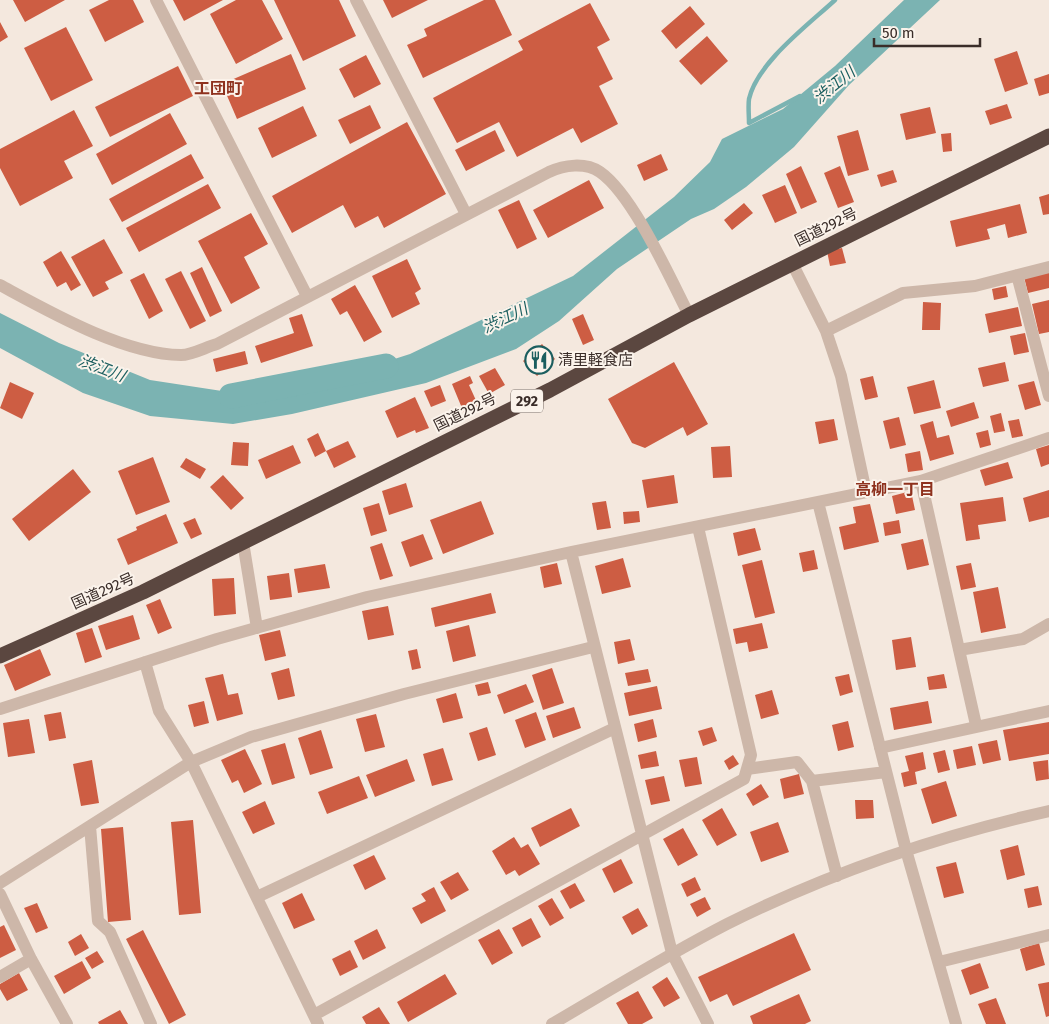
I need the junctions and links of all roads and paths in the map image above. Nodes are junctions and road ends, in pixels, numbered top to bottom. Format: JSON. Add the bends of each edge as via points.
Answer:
{"nodes":[{"id":1,"x":156,"y":0,"type":"edge"},
{"id":2,"x":356,"y":0,"type":"edge"},
{"id":3,"x":1049,"y":136,"type":"edge"},
{"id":4,"x":466,"y":214,"type":"junction"},
{"id":5,"x":792,"y":263,"type":"junction"},
{"id":6,"x":1049,"y":267,"type":"edge"},
{"id":7,"x":1017,"y":275,"type":"junction"},
{"id":8,"x":0,"y":285,"type":"edge"},
{"id":9,"x":307,"y":296,"type":"junction"},
{"id":10,"x":689,"y":315,"type":"junction"},
{"id":11,"x":826,"y":332,"type":"junction"},
{"id":12,"x":1049,"y":396,"type":"edge"},
{"id":13,"x":1049,"y":438,"type":"edge"},
{"id":14,"x":921,"y":481,"type":"junction"},
{"id":15,"x":866,"y":492,"type":"junction"},
{"id":16,"x":818,"y":502,"type":"junction"},
{"id":17,"x":698,"y":527,"type":"junction"},
{"id":18,"x":243,"y":542,"type":"junction"},
{"id":19,"x":571,"y":552,"type":"junction"},
{"id":20,"x":1049,"y":624,"type":"edge"},
{"id":21,"x":257,"y":628,"type":"junction"},
{"id":22,"x":594,"y":647,"type":"junction"},
{"id":23,"x":959,"y":650,"type":"junction"},
{"id":24,"x":0,"y":656,"type":"edge"},
{"id":25,"x":145,"y":662,"type":"junction"},
{"id":26,"x":0,"y":709,"type":"edge"},
{"id":27,"x":1049,"y":711,"type":"edge"},
{"id":28,"x":976,"y":725,"type":"junction"},
{"id":29,"x":615,"y":728,"type":"junction"},
{"id":30,"x":880,"y":748,"type":"junction"},
{"id":31,"x":191,"y":762,"type":"junction"},
{"id":32,"x":747,"y":769,"type":"junction"},
{"id":33,"x":886,"y":772,"type":"junction"},
{"id":34,"x":812,"y":780,"type":"junction"},
{"id":35,"x":1049,"y":811,"type":"edge"},
{"id":36,"x":90,"y":826,"type":"junction"},
{"id":37,"x":642,"y":835,"type":"junction"},
{"id":38,"x":906,"y":850,"type":"junction"},
{"id":39,"x":838,"y":876,"type":"junction"},
{"id":40,"x":0,"y":883,"type":"edge"},
{"id":41,"x":0,"y":894,"type":"edge"},
{"id":42,"x":257,"y":897,"type":"junction"},
{"id":43,"x":1049,"y":935,"type":"edge"},
{"id":44,"x":672,"y":953,"type":"junction"},
{"id":45,"x":31,"y":959,"type":"junction"},
{"id":46,"x":939,"y":962,"type":"junction"},
{"id":47,"x":0,"y":977,"type":"edge"},
{"id":48,"x":316,"y":1020,"type":"edge"},
{"id":49,"x":67,"y":1024,"type":"edge"},
{"id":50,"x":151,"y":1024,"type":"edge"},
{"id":51,"x":552,"y":1024,"type":"edge"},
{"id":52,"x":708,"y":1024,"type":"edge"},
{"id":53,"x":956,"y":1024,"type":"edge"}],
"edges":[{"from":1,"to":9,"type":"street"},
{"from":2,"to":4,"type":"street"},
{"from":3,"to":5,"type":"highway","name":"国道292号","number":"292"},
{"from":4,"to":9,"type":"street"},
{"from":4,"to":10,"type":"street","via":[[549,172],[574,165],[599,171],[614,184],[633,209]]},
{"from":5,"to":10,"type":"highway","name":"国道292号","number":"292"},
{"from":5,"to":11,"type":"street"},
{"from":6,"to":7,"type":"street"},
{"from":7,"to":11,"type":"street","via":[[974,286],[903,292]]},
{"from":7,"to":12,"type":"street"},
{"from":8,"to":9,"type":"street","via":[[74,324],[156,352],[182,355],[217,344]]},
{"from":10,"to":18,"type":"highway","name":"国道292号","number":"292","via":[[550,390]]},
{"from":11,"to":15,"type":"street","via":[[841,376]]},
{"from":13,"to":14,"type":"street"},
{"from":14,"to":15,"type":"street"},
{"from":14,"to":23,"type":"street"},
{"from":15,"to":16,"type":"street"},
{"from":16,"to":17,"type":"street"},
{"from":16,"to":30,"type":"street"},
{"from":17,"to":19,"type":"street"},
{"from":17,"to":32,"type":"street","via":[[752,755]]},
{"from":18,"to":21,"type":"street"},
{"from":18,"to":24,"type":"highway","name":"国道292号","number":"292","via":[[143,592]]},
{"from":19,"to":21,"type":"street","via":[[367,597]]},
{"from":19,"to":22,"type":"street"},
{"from":20,"to":23,"type":"street","via":[[1023,640]]},
{"from":21,"to":25,"type":"street"},
{"from":22,"to":29,"type":"street"},
{"from":22,"to":31,"type":"street","via":[[404,694],[251,737]]},
{"from":23,"to":28,"type":"street"},
{"from":25,"to":26,"type":"street"},
{"from":25,"to":31,"type":"street","via":[[159,711]]},
{"from":27,"to":28,"type":"street"},
{"from":28,"to":30,"type":"street"},
{"from":29,"to":37,"type":"street"},
{"from":29,"to":42,"type":"street"},
{"from":30,"to":33,"type":"street"},
{"from":31,"to":36,"type":"street"},
{"from":31,"to":42,"type":"street"},
{"from":32,"to":34,"type":"street","via":[[797,762]]},
{"from":32,"to":37,"type":"street","via":[[744,779]]},
{"from":33,"to":34,"type":"street"},
{"from":33,"to":38,"type":"street"},
{"from":34,"to":39,"type":"street"},
{"from":35,"to":38,"type":"street"},
{"from":36,"to":40,"type":"street"},
{"from":36,"to":50,"type":"street","via":[[98,921],[110,932]]},
{"from":37,"to":44,"type":"street"},
{"from":37,"to":48,"type":"street"},
{"from":38,"to":39,"type":"street"},
{"from":38,"to":46,"type":"street"},
{"from":39,"to":44,"type":"street"},
{"from":41,"to":45,"type":"street"},
{"from":42,"to":48,"type":"street"},
{"from":43,"to":46,"type":"street"},
{"from":44,"to":51,"type":"street"},
{"from":44,"to":52,"type":"street"},
{"from":45,"to":47,"type":"street"},
{"from":45,"to":49,"type":"street"},
{"from":46,"to":53,"type":"street"}]}
